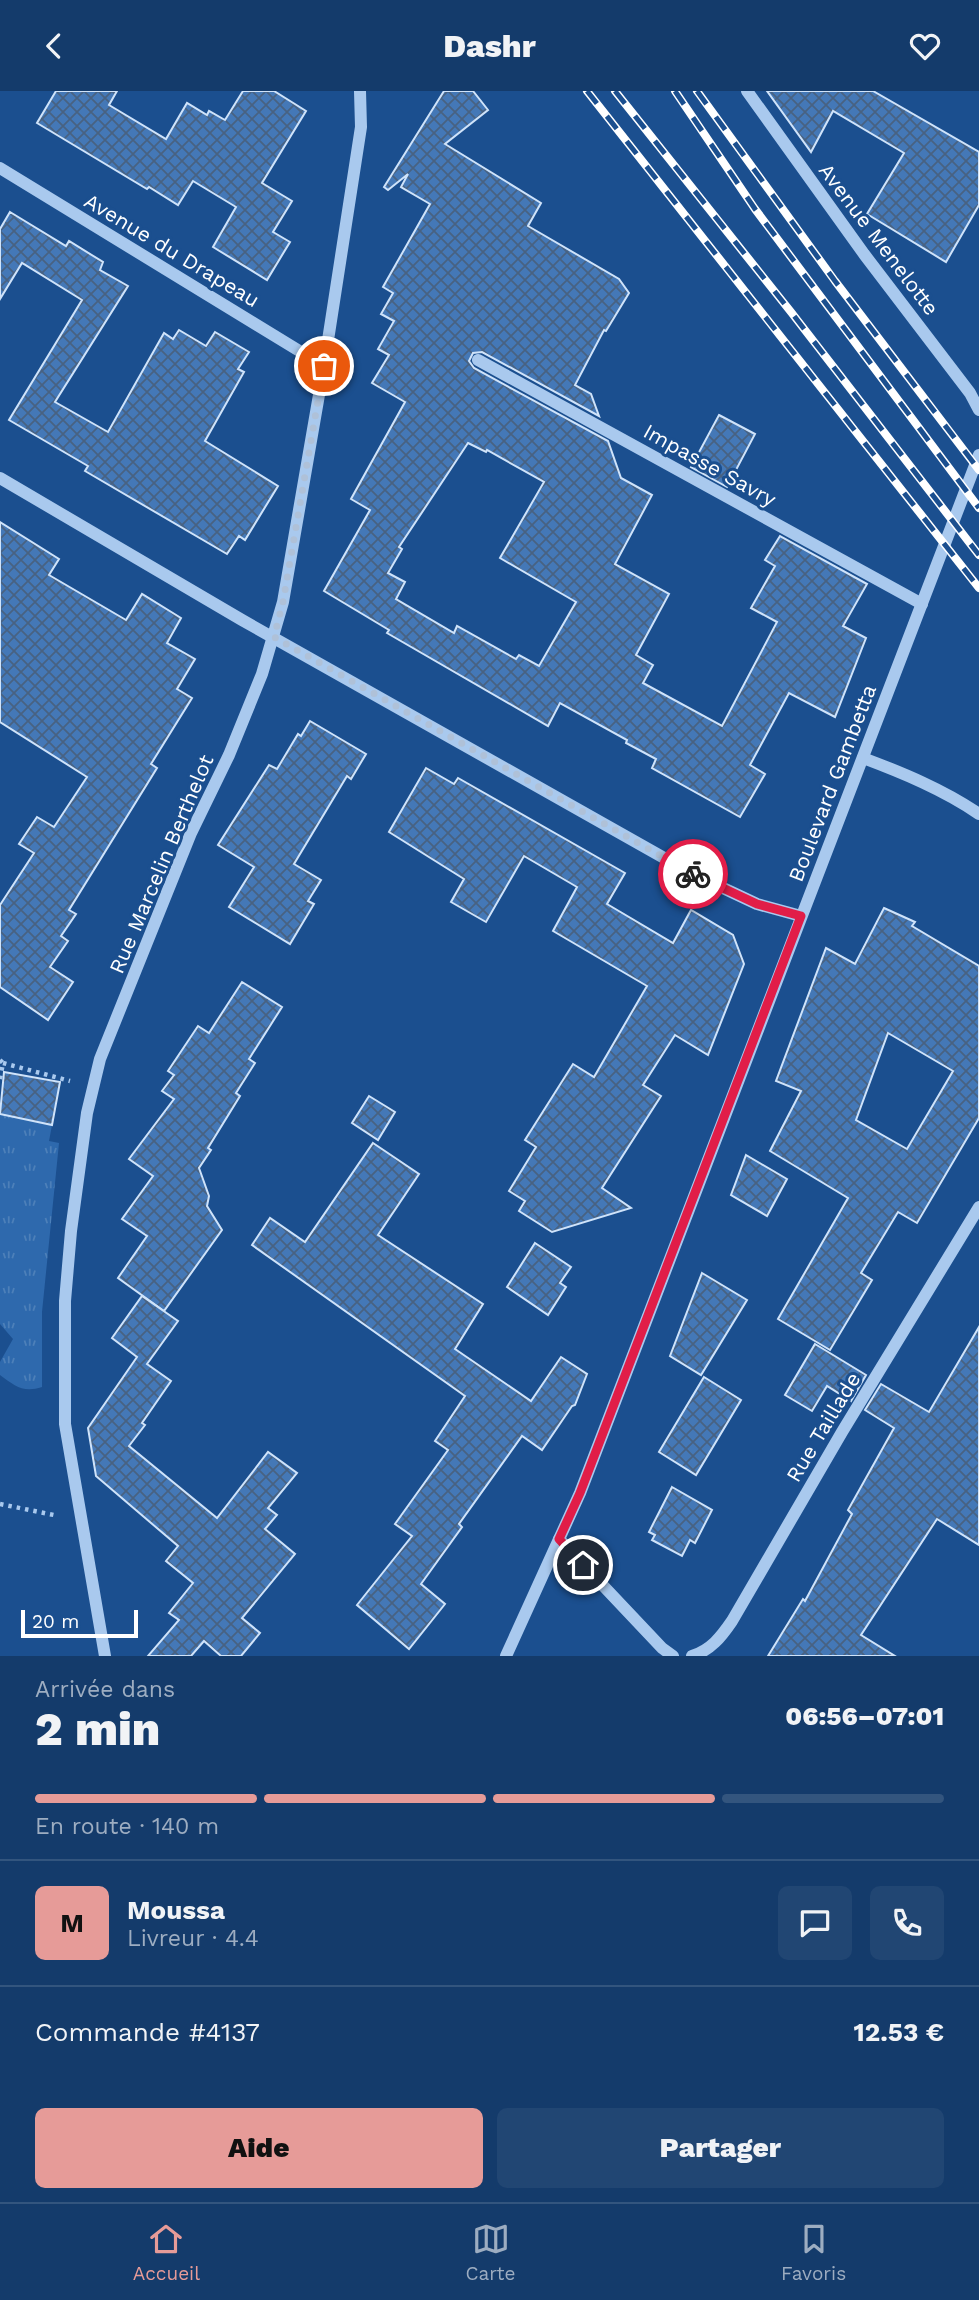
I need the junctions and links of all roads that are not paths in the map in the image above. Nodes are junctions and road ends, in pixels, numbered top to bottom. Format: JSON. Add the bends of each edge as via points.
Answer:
{"nodes":[{"id":1,"x":360,"y":91,"type":"edge"},
{"id":2,"x":747,"y":91,"type":"edge"},
{"id":3,"x":0,"y":168,"type":"edge"},
{"id":4,"x":478,"y":360,"type":"dead end"},
{"id":5,"x":324,"y":366,"type":"junction"},
{"id":6,"x":979,"y":410,"type":"edge"},
{"id":7,"x":979,"y":455,"type":"edge"},
{"id":8,"x":0,"y":478,"type":"edge"},
{"id":9,"x":922,"y":604,"type":"junction"},
{"id":10,"x":274,"y":637,"type":"junction"},
{"id":11,"x":863,"y":758,"type":"junction"},
{"id":12,"x":979,"y":814,"type":"edge"},
{"id":13,"x":801,"y":916,"type":"junction"},
{"id":14,"x":979,"y":1207,"type":"edge"},
{"id":15,"x":559,"y":1539,"type":"junction"},
{"id":16,"x":105,"y":1656,"type":"edge"},
{"id":17,"x":506,"y":1656,"type":"edge"},
{"id":18,"x":673,"y":1656,"type":"edge"},
{"id":19,"x":692,"y":1656,"type":"edge"}],
"edges":[{"from":1,"to":5,"type":"street","name":"Rue Marcelin Berthelot","via":[[362,127]]},
{"from":2,"to":6,"type":"street","name":"Avenue Menelotte"},
{"from":3,"to":5,"type":"street","name":"Avenue du Drapeau"},
{"from":4,"to":9,"type":"street","name":"Impasse Savry"},
{"from":5,"to":10,"type":"street","name":"Rue Marcelin Berthelot"},
{"from":7,"to":9,"type":"street","name":"Boulevard Gambetta"},
{"from":8,"to":10,"type":"street"},
{"from":9,"to":11,"type":"street","name":"Boulevard Gambetta"},
{"from":10,"to":13,"type":"street","via":[[689,872],[757,904]]},
{"from":10,"to":16,"type":"street","name":"Rue Marcelin Berthelot","via":[[233,744],[138,960],[91,1088],[65,1301],[65,1424]]},
{"from":11,"to":12,"type":"street","via":[[932,787]]},
{"from":11,"to":13,"type":"street","name":"Boulevard Gambetta"},
{"from":13,"to":15,"type":"street","name":"Boulevard Gambetta"},
{"from":14,"to":19,"type":"street","name":"Rue Taillade","via":[[732,1621],[707,1650]]},
{"from":15,"to":17,"type":"street","name":"Boulevard Gambetta"},
{"from":15,"to":18,"type":"street"}]}
